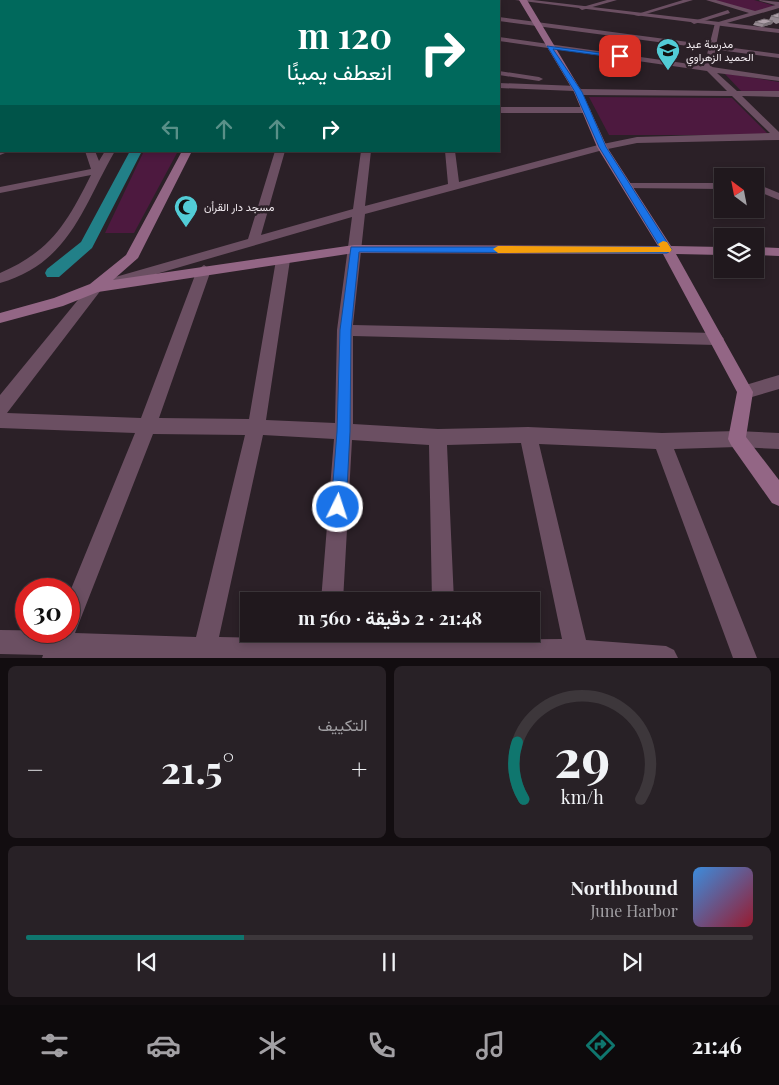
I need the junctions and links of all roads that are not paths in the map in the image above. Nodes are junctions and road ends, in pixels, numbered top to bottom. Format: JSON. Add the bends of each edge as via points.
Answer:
{"nodes":[{"id":1,"x":518,"y":0,"type":"edge"},
{"id":2,"x":523,"y":0,"type":"edge"},
{"id":3,"x":614,"y":0,"type":"edge"},
{"id":4,"x":690,"y":0,"type":"edge"},
{"id":5,"x":708,"y":0,"type":"edge"},
{"id":6,"x":762,"y":0,"type":"edge"},
{"id":7,"x":779,"y":5,"type":"edge"},
{"id":8,"x":582,"y":8,"type":"junction"},
{"id":9,"x":739,"y":8,"type":"junction"},
{"id":10,"x":755,"y":12,"type":"junction"},
{"id":11,"x":637,"y":15,"type":"junction"},
{"id":12,"x":500,"y":19,"type":"edge"},
{"id":13,"x":694,"y":22,"type":"junction"},
{"id":14,"x":534,"y":24,"type":"junction"},
{"id":15,"x":717,"y":24,"type":"junction"},
{"id":16,"x":779,"y":31,"type":"edge"},
{"id":17,"x":500,"y":39,"type":"edge"},
{"id":18,"x":711,"y":46,"type":"junction"},
{"id":19,"x":549,"y":47,"type":"junction"},
{"id":20,"x":779,"y":56,"type":"edge"},
{"id":21,"x":708,"y":68,"type":"junction"},
{"id":22,"x":500,"y":73,"type":"edge"},
{"id":23,"x":779,"y":79,"type":"edge"},
{"id":24,"x":500,"y":86,"type":"edge"},
{"id":25,"x":577,"y":89,"type":"junction"},
{"id":26,"x":733,"y":92,"type":"junction"},
{"id":27,"x":779,"y":94,"type":"edge"},
{"id":28,"x":500,"y":110,"type":"edge"},
{"id":29,"x":586,"y":110,"type":"junction"},
{"id":30,"x":779,"y":136,"type":"edge"},
{"id":31,"x":602,"y":147,"type":"junction"},
{"id":32,"x":90,"y":152,"type":"edge"},
{"id":33,"x":109,"y":152,"type":"edge"},
{"id":34,"x":187,"y":152,"type":"edge"},
{"id":35,"x":280,"y":152,"type":"edge"},
{"id":36,"x":366,"y":152,"type":"edge"},
{"id":37,"x":450,"y":152,"type":"edge"},
{"id":38,"x":97,"y":170,"type":"junction"},
{"id":39,"x":779,"y":184,"type":"edge"},
{"id":40,"x":764,"y":185,"type":"edge"},
{"id":41,"x":454,"y":186,"type":"junction"},
{"id":42,"x":627,"y":186,"type":"junction"},
{"id":43,"x":714,"y":186,"type":"edge"},
{"id":44,"x":0,"y":190,"type":"edge"},
{"id":45,"x":764,"y":190,"type":"edge"},
{"id":46,"x":779,"y":197,"type":"edge"},
{"id":47,"x":357,"y":212,"type":"junction"},
{"id":48,"x":253,"y":242,"type":"junction"},
{"id":49,"x":354,"y":249,"type":"junction"},
{"id":50,"x":667,"y":250,"type":"junction"},
{"id":51,"x":714,"y":251,"type":"edge"},
{"id":52,"x":764,"y":251,"type":"edge"},
{"id":53,"x":779,"y":252,"type":"edge"},
{"id":54,"x":283,"y":260,"type":"junction"},
{"id":55,"x":204,"y":270,"type":"junction"},
{"id":56,"x":0,"y":278,"type":"edge"},
{"id":57,"x":96,"y":286,"type":"junction"},
{"id":58,"x":0,"y":318,"type":"edge"},
{"id":59,"x":346,"y":330,"type":"junction"},
{"id":60,"x":716,"y":339,"type":"junction"},
{"id":61,"x":779,"y":382,"type":"edge"},
{"id":62,"x":745,"y":392,"type":"junction"},
{"id":63,"x":0,"y":408,"type":"edge"},
{"id":64,"x":0,"y":420,"type":"edge"},
{"id":65,"x":148,"y":426,"type":"junction"},
{"id":66,"x":256,"y":427,"type":"junction"},
{"id":67,"x":344,"y":432,"type":"junction"},
{"id":68,"x":528,"y":435,"type":"junction"},
{"id":69,"x":438,"y":437,"type":"junction"},
{"id":70,"x":737,"y":439,"type":"junction"},
{"id":71,"x":662,"y":441,"type":"junction"},
{"id":72,"x":779,"y":442,"type":"edge"},
{"id":73,"x":779,"y":496,"type":"edge"},
{"id":74,"x":333,"y":592,"type":"edge"},
{"id":75,"x":444,"y":592,"type":"edge"},
{"id":76,"x":80,"y":594,"type":"edge"},
{"id":77,"x":0,"y":642,"type":"edge"},
{"id":78,"x":59,"y":644,"type":"edge"},
{"id":79,"x":329,"y":647,"type":"edge"},
{"id":80,"x":445,"y":648,"type":"edge"},
{"id":81,"x":204,"y":653,"type":"edge"},
{"id":82,"x":577,"y":654,"type":"edge"},
{"id":83,"x":666,"y":658,"type":"edge"},
{"id":84,"x":745,"y":658,"type":"edge"}],
"edges":[{"from":1,"to":2,"type":"street"},
{"from":2,"to":8,"type":"street"},
{"from":2,"to":14,"type":"main road"},
{"from":3,"to":8,"type":"street"},
{"from":4,"to":11,"type":"street"},
{"from":5,"to":9,"type":"street"},
{"from":6,"to":7,"type":"street"},
{"from":7,"to":10,"type":"street"},
{"from":8,"to":11,"type":"street"},
{"from":9,"to":10,"type":"street"},
{"from":9,"to":13,"type":"street"},
{"from":10,"to":15,"type":"street"},
{"from":11,"to":13,"type":"street"},
{"from":12,"to":14,"type":"street"},
{"from":13,"to":15,"type":"street"},
{"from":14,"to":18,"type":"street"},
{"from":14,"to":19,"type":"main road"},
{"from":15,"to":16,"type":"street"},
{"from":15,"to":18,"type":"street"},
{"from":17,"to":19,"type":"street"},
{"from":18,"to":20,"type":"street"},
{"from":18,"to":21,"type":"street"},
{"from":19,"to":21,"type":"street"},
{"from":19,"to":25,"type":"main road"},
{"from":21,"to":23,"type":"street"},
{"from":21,"to":26,"type":"street"},
{"from":22,"to":25,"type":"street"},
{"from":24,"to":25,"type":"street"},
{"from":25,"to":26,"type":"street"},
{"from":25,"to":29,"type":"main road"},
{"from":26,"to":27,"type":"street"},
{"from":26,"to":30,"type":"street"},
{"from":28,"to":29,"type":"street"},
{"from":29,"to":31,"type":"main road"},
{"from":30,"to":31,"type":"street","via":[[637,140]]},
{"from":31,"to":41,"type":"street"},
{"from":31,"to":42,"type":"main road"},
{"from":32,"to":38,"type":"street"},
{"from":33,"to":38,"type":"street"},
{"from":34,"to":57,"type":"main road","via":[[131,258]]},
{"from":35,"to":48,"type":"street"},
{"from":36,"to":47,"type":"street"},
{"from":37,"to":41,"type":"street"},
{"from":38,"to":44,"type":"street"},
{"from":38,"to":56,"type":"street","via":[[64,234],[48,251]]},
{"from":39,"to":40,"type":"street"},
{"from":41,"to":47,"type":"street"},
{"from":42,"to":43,"type":"street"},
{"from":42,"to":50,"type":"main road"},
{"from":45,"to":46,"type":"street"},
{"from":47,"to":48,"type":"street"},
{"from":47,"to":49,"type":"street"},
{"from":48,"to":57,"type":"street"},
{"from":49,"to":50,"type":"main road"},
{"from":49,"to":54,"type":"main road"},
{"from":49,"to":59,"type":"street"},
{"from":50,"to":51,"type":"main road"},
{"from":50,"to":60,"type":"main road"},
{"from":52,"to":53,"type":"main road"},
{"from":54,"to":55,"type":"main road"},
{"from":54,"to":66,"type":"street"},
{"from":55,"to":57,"type":"main road"},
{"from":55,"to":65,"type":"street"},
{"from":57,"to":58,"type":"main road","via":[[58,302]]},
{"from":57,"to":63,"type":"street"},
{"from":59,"to":60,"type":"street"},
{"from":59,"to":67,"type":"street"},
{"from":60,"to":62,"type":"main road"},
{"from":61,"to":62,"type":"street"},
{"from":62,"to":70,"type":"main road"},
{"from":64,"to":65,"type":"street"},
{"from":65,"to":66,"type":"street"},
{"from":65,"to":76,"type":"street"},
{"from":66,"to":67,"type":"street"},
{"from":66,"to":81,"type":"street"},
{"from":67,"to":69,"type":"street"},
{"from":67,"to":74,"type":"street"},
{"from":68,"to":69,"type":"street"},
{"from":68,"to":71,"type":"street"},
{"from":68,"to":82,"type":"street"},
{"from":69,"to":75,"type":"street"},
{"from":70,"to":71,"type":"street"},
{"from":70,"to":72,"type":"street"},
{"from":70,"to":73,"type":"main road"},
{"from":71,"to":84,"type":"street"},
{"from":77,"to":78,"type":"street"},
{"from":78,"to":81,"type":"street"},
{"from":79,"to":80,"type":"street"},
{"from":79,"to":81,"type":"street"},
{"from":80,"to":82,"type":"street"},
{"from":82,"to":83,"type":"street"}]}
